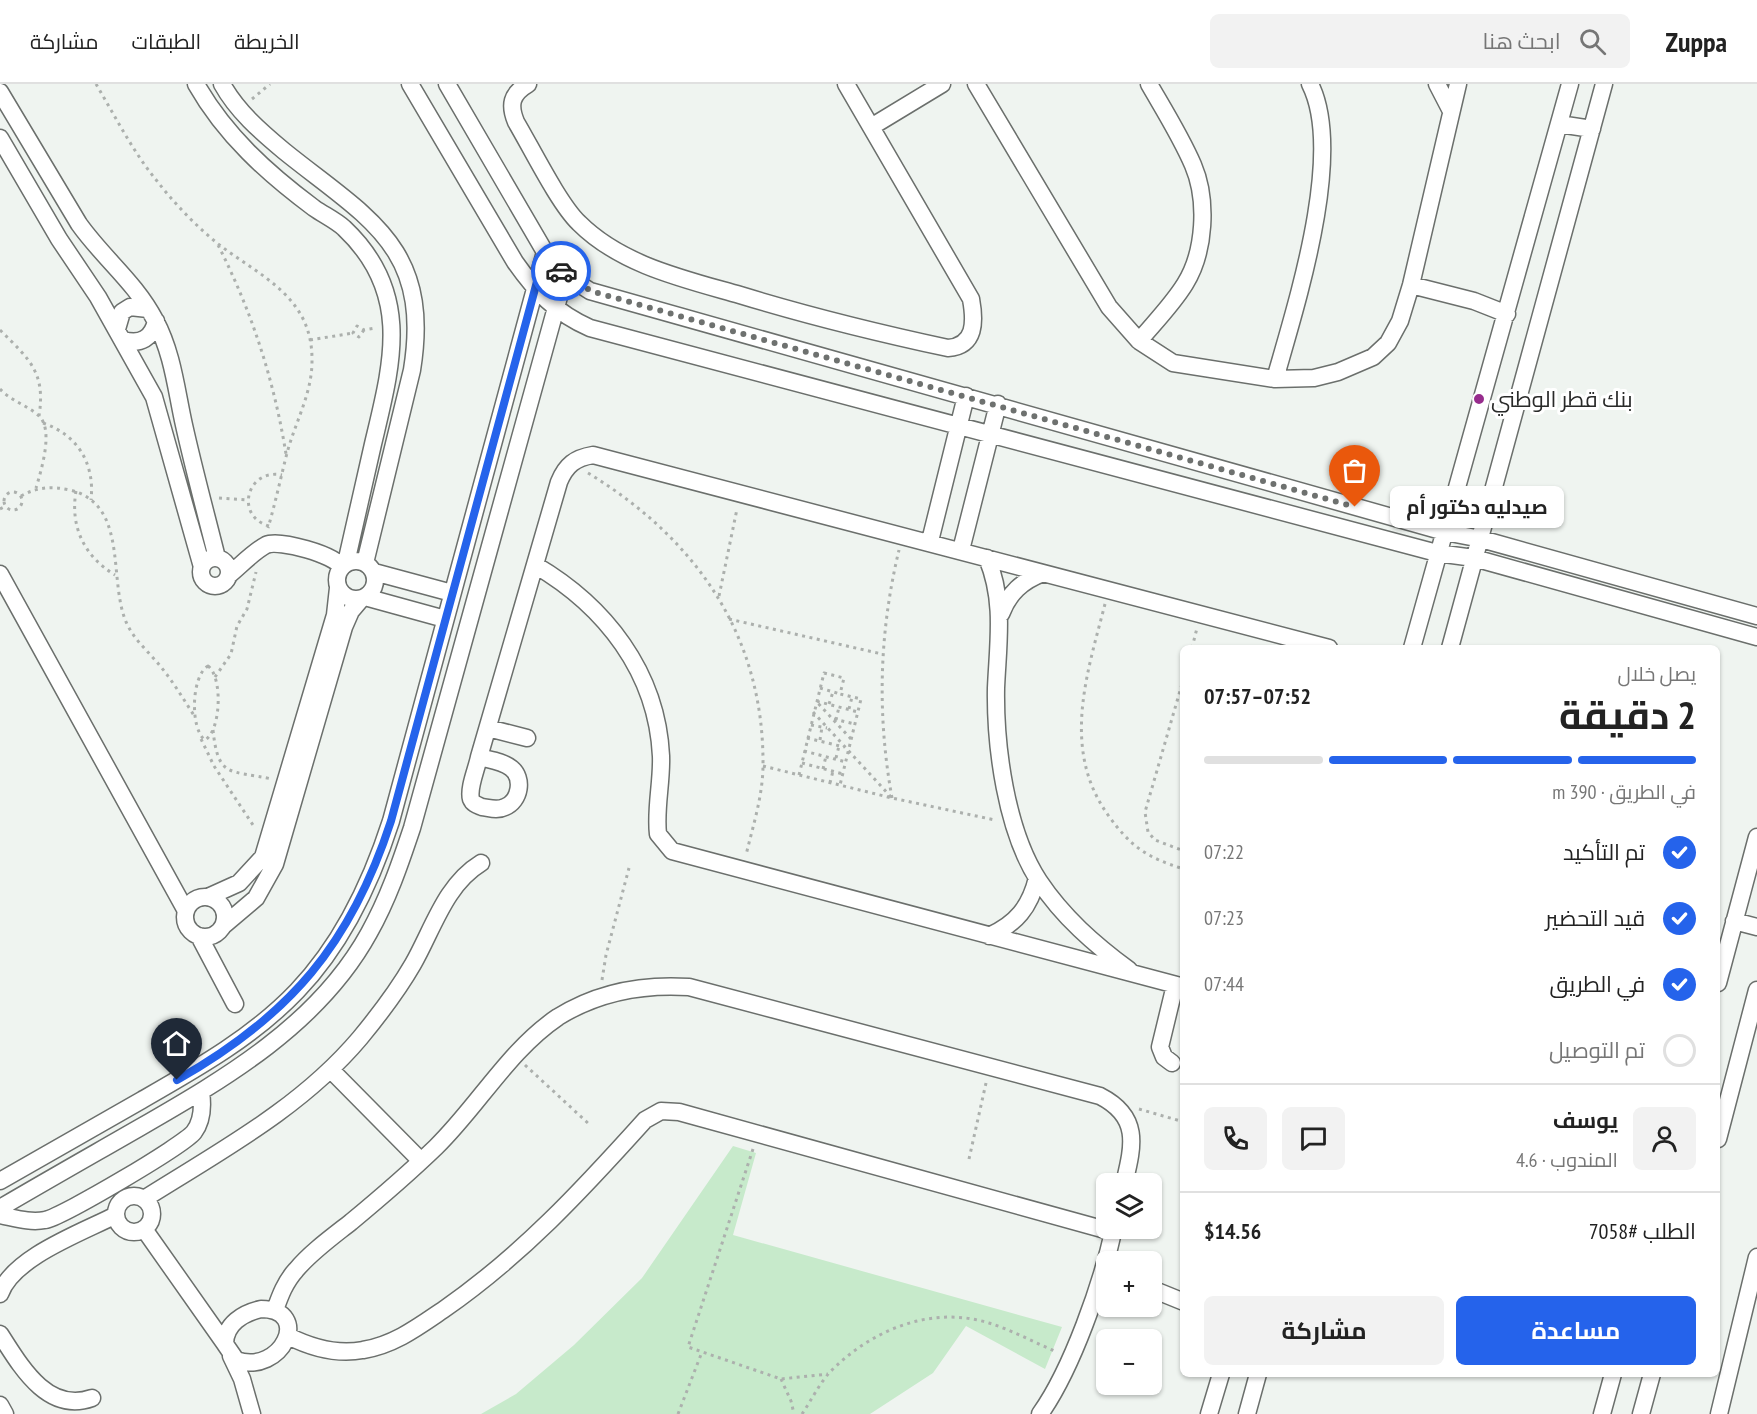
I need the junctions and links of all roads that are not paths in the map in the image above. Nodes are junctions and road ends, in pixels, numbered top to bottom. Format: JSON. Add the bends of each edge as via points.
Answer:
{"nodes":[{"id":1,"x":196,"y":84,"type":"edge"},
{"id":2,"x":222,"y":84,"type":"edge"},
{"id":3,"x":410,"y":84,"type":"edge"},
{"id":4,"x":447,"y":84,"type":"edge"},
{"id":5,"x":528,"y":84,"type":"edge"},
{"id":6,"x":846,"y":84,"type":"edge"},
{"id":7,"x":942,"y":84,"type":"edge"},
{"id":8,"x":976,"y":84,"type":"edge"},
{"id":9,"x":1149,"y":84,"type":"edge"},
{"id":10,"x":1310,"y":84,"type":"edge"},
{"id":11,"x":1437,"y":84,"type":"edge"},
{"id":12,"x":1458,"y":84,"type":"edge"},
{"id":13,"x":1570,"y":84,"type":"edge"},
{"id":14,"x":1604,"y":84,"type":"edge"},
{"id":15,"x":0,"y":92,"type":"edge"},
{"id":16,"x":1451,"y":111,"type":"junction"},
{"id":17,"x":1559,"y":124,"type":"junction"},
{"id":18,"x":871,"y":128,"type":"junction"},
{"id":19,"x":1592,"y":129,"type":"junction"},
{"id":20,"x":261,"y":133,"type":"junction"},
{"id":21,"x":0,"y":138,"type":"edge"},
{"id":22,"x":245,"y":150,"type":"junction"},
{"id":23,"x":44,"y":166,"type":"junction"},
{"id":24,"x":23,"y":177,"type":"junction"},
{"id":25,"x":328,"y":187,"type":"junction"},
{"id":26,"x":314,"y":208,"type":"junction"},
{"id":27,"x":79,"y":224,"type":"junction"},
{"id":28,"x":59,"y":238,"type":"junction"},
{"id":29,"x":545,"y":252,"type":"junction"},
{"id":30,"x":566,"y":275,"type":"junction"},
{"id":31,"x":1411,"y":285,"type":"junction"},
{"id":32,"x":535,"y":290,"type":"junction"},
{"id":33,"x":556,"y":310,"type":"junction"},
{"id":34,"x":1507,"y":314,"type":"junction"},
{"id":35,"x":152,"y":315,"type":"junction"},
{"id":36,"x":120,"y":335,"type":"junction"},
{"id":37,"x":1138,"y":341,"type":"junction"},
{"id":38,"x":391,"y":366,"type":"junction"},
{"id":39,"x":412,"y":370,"type":"junction"},
{"id":40,"x":1275,"y":379,"type":"junction"},
{"id":41,"x":966,"y":396,"type":"junction"},
{"id":42,"x":998,"y":404,"type":"junction"},
{"id":43,"x":184,"y":424,"type":"junction"},
{"id":44,"x":959,"y":427,"type":"junction"},
{"id":45,"x":164,"y":428,"type":"junction"},
{"id":46,"x":991,"y":435,"type":"junction"},
{"id":47,"x":371,"y":453,"type":"junction"},
{"id":48,"x":391,"y":458,"type":"junction"},
{"id":49,"x":204,"y":505,"type":"junction"},
{"id":50,"x":188,"y":515,"type":"junction"},
{"id":51,"x":356,"y":519,"type":"junction"},
{"id":52,"x":375,"y":523,"type":"junction"},
{"id":53,"x":1444,"y":532,"type":"junction"},
{"id":54,"x":1481,"y":539,"type":"junction"},
{"id":55,"x":930,"y":541,"type":"junction"},
{"id":56,"x":961,"y":550,"type":"junction"},
{"id":57,"x":1437,"y":553,"type":"junction"},
{"id":58,"x":217,"y":558,"type":"junction"},
{"id":59,"x":987,"y":558,"type":"junction"},
{"id":60,"x":1474,"y":558,"type":"junction"},
{"id":61,"x":343,"y":565,"type":"junction"},
{"id":62,"x":535,"y":565,"type":"junction"},
{"id":63,"x":202,"y":567,"type":"junction"},
{"id":64,"x":370,"y":567,"type":"junction"},
{"id":65,"x":1043,"y":573,"type":"junction"},
{"id":66,"x":0,"y":574,"type":"edge"},
{"id":67,"x":229,"y":575,"type":"junction"},
{"id":68,"x":339,"y":588,"type":"junction"},
{"id":69,"x":452,"y":593,"type":"junction"},
{"id":70,"x":363,"y":598,"type":"junction"},
{"id":71,"x":1001,"y":615,"type":"junction"},
{"id":72,"x":1757,"y":615,"type":"edge"},
{"id":73,"x":445,"y":619,"type":"junction"},
{"id":74,"x":338,"y":625,"type":"junction"},
{"id":75,"x":1757,"y":637,"type":"edge"},
{"id":76,"x":1298,"y":644,"type":"edge"},
{"id":77,"x":1413,"y":645,"type":"edge"},
{"id":78,"x":1451,"y":645,"type":"edge"},
{"id":79,"x":488,"y":728,"type":"junction"},
{"id":80,"x":527,"y":738,"type":"dead end"},
{"id":81,"x":479,"y":757,"type":"dead end"},
{"id":82,"x":296,"y":768,"type":"junction"},
{"id":83,"x":391,"y":821,"type":"junction"},
{"id":84,"x":412,"y":828,"type":"junction"},
{"id":85,"x":1757,"y":837,"type":"edge"},
{"id":86,"x":268,"y":856,"type":"junction"},
{"id":87,"x":482,"y":863,"type":"dead end"},
{"id":88,"x":1037,"y":878,"type":"junction"},
{"id":89,"x":208,"y":897,"type":"junction"},
{"id":90,"x":186,"y":911,"type":"junction"},
{"id":91,"x":1734,"y":921,"type":"junction"},
{"id":92,"x":223,"y":926,"type":"junction"},
{"id":93,"x":1757,"y":927,"type":"edge"},
{"id":94,"x":199,"y":936,"type":"junction"},
{"id":95,"x":990,"y":936,"type":"junction"},
{"id":96,"x":1134,"y":975,"type":"junction"},
{"id":97,"x":1720,"y":975,"type":"edge"},
{"id":98,"x":1179,"y":986,"type":"edge"},
{"id":99,"x":1757,"y":990,"type":"edge"},
{"id":100,"x":235,"y":1004,"type":"dead end"},
{"id":101,"x":1172,"y":1063,"type":"dead end"},
{"id":102,"x":331,"y":1070,"type":"junction"},
{"id":103,"x":201,"y":1092,"type":"junction"},
{"id":104,"x":1720,"y":1131,"type":"edge"},
{"id":105,"x":421,"y":1161,"type":"junction"},
{"id":106,"x":1127,"y":1173,"type":"edge"},
{"id":107,"x":127,"y":1176,"type":"junction"},
{"id":108,"x":0,"y":1181,"type":"edge"},
{"id":109,"x":103,"y":1190,"type":"junction"},
{"id":110,"x":141,"y":1198,"type":"junction"},
{"id":111,"x":0,"y":1208,"type":"edge"},
{"id":112,"x":116,"y":1213,"type":"junction"},
{"id":113,"x":0,"y":1215,"type":"edge"},
{"id":114,"x":1096,"y":1225,"type":"edge"},
{"id":115,"x":144,"y":1229,"type":"junction"},
{"id":116,"x":1757,"y":1257,"type":"edge"},
{"id":117,"x":1096,"y":1292,"type":"edge"},
{"id":118,"x":1162,"y":1292,"type":"edge"},
{"id":119,"x":0,"y":1294,"type":"edge"},
{"id":120,"x":1180,"y":1300,"type":"edge"},
{"id":121,"x":275,"y":1310,"type":"junction"},
{"id":122,"x":0,"y":1335,"type":"edge"},
{"id":123,"x":288,"y":1336,"type":"junction"},
{"id":124,"x":228,"y":1350,"type":"junction"},
{"id":125,"x":1220,"y":1377,"type":"edge"},
{"id":126,"x":1257,"y":1377,"type":"edge"},
{"id":127,"x":1612,"y":1377,"type":"edge"},
{"id":128,"x":1651,"y":1377,"type":"edge"},
{"id":129,"x":92,"y":1398,"type":"dead end"},
{"id":130,"x":0,"y":1405,"type":"edge"},
{"id":131,"x":5,"y":1414,"type":"edge"},
{"id":132,"x":252,"y":1414,"type":"edge"},
{"id":133,"x":1040,"y":1414,"type":"edge"},
{"id":134,"x":1209,"y":1414,"type":"edge"},
{"id":135,"x":1247,"y":1414,"type":"edge"},
{"id":136,"x":1602,"y":1414,"type":"edge"},
{"id":137,"x":1641,"y":1414,"type":"edge"},
{"id":138,"x":1719,"y":1414,"type":"edge"}],
"edges":[{"from":1,"to":22,"type":"street","via":[[222,125]]},
{"from":2,"to":20,"type":"street"},
{"from":3,"to":32,"type":"street"},
{"from":4,"to":29,"type":"street"},
{"from":5,"to":18,"type":"street","via":[[517,90],[512,100],[516,122],[576,221],[612,248],[668,273],[833,323],[957,348],[974,329],[970,299]]},
{"from":6,"to":18,"type":"street"},
{"from":7,"to":18,"type":"street"},
{"from":8,"to":37,"type":"street","via":[[1109,307]]},
{"from":9,"to":37,"type":"street","via":[[1194,167],[1202,229],[1186,282]]},
{"from":10,"to":40,"type":"street","via":[[1322,119],[1318,189],[1305,273]]},
{"from":11,"to":16,"type":"street"},
{"from":12,"to":16,"type":"street"},
{"from":13,"to":17,"type":"street"},
{"from":14,"to":19,"type":"street"},
{"from":15,"to":23,"type":"street"},
{"from":16,"to":31,"type":"street"},
{"from":17,"to":19,"type":"street"},
{"from":17,"to":34,"type":"street"},
{"from":19,"to":54,"type":"street"},
{"from":20,"to":22,"type":"street"},
{"from":20,"to":25,"type":"street"},
{"from":21,"to":24,"type":"street"},
{"from":22,"to":26,"type":"street"},
{"from":23,"to":24,"type":"street"},
{"from":23,"to":27,"type":"street"},
{"from":24,"to":28,"type":"street"},
{"from":25,"to":26,"type":"street"},
{"from":25,"to":39,"type":"street","via":[[372,220],[396,252],[409,280],[417,340]]},
{"from":26,"to":38,"type":"street","via":[[343,227],[376,272],[387,297],[392,325]]},
{"from":27,"to":28,"type":"street"},
{"from":27,"to":35,"type":"street","via":[[105,257],[121,270]]},
{"from":28,"to":36,"type":"street"},
{"from":29,"to":30,"type":"street"},
{"from":29,"to":32,"type":"street"},
{"from":30,"to":33,"type":"street"},
{"from":30,"to":41,"type":"street","via":[[591,291]]},
{"from":31,"to":34,"type":"street"},
{"from":31,"to":40,"type":"street","via":[[1400,321],[1388,343],[1373,357],[1314,378]]},
{"from":32,"to":33,"type":"street"},
{"from":32,"to":69,"type":"street"},
{"from":33,"to":44,"type":"street","via":[[590,328]]},
{"from":33,"to":84,"type":"street"},
{"from":34,"to":53,"type":"street"},
{"from":35,"to":36,"type":"street","via":[[148,337],[141,342]]},
{"from":35,"to":36,"type":"street","via":[[130,306],[122,312]]},
{"from":35,"to":43,"type":"street","via":[[174,370]]},
{"from":36,"to":45,"type":"street","via":[[154,397]]},
{"from":37,"to":40,"type":"street","via":[[1173,363]]},
{"from":38,"to":39,"type":"street"},
{"from":38,"to":47,"type":"street"},
{"from":39,"to":48,"type":"street"},
{"from":41,"to":42,"type":"street"},
{"from":41,"to":44,"type":"street"},
{"from":42,"to":46,"type":"street"},
{"from":42,"to":53,"type":"street"},
{"from":43,"to":45,"type":"street"},
{"from":43,"to":49,"type":"street"},
{"from":44,"to":46,"type":"street"},
{"from":44,"to":55,"type":"street"},
{"from":45,"to":50,"type":"street"},
{"from":46,"to":56,"type":"street"},
{"from":46,"to":57,"type":"street"},
{"from":47,"to":48,"type":"street"},
{"from":47,"to":51,"type":"street"},
{"from":48,"to":52,"type":"street"},
{"from":49,"to":50,"type":"street"},
{"from":49,"to":58,"type":"street"},
{"from":50,"to":63,"type":"street"},
{"from":51,"to":52,"type":"street"},
{"from":51,"to":61,"type":"street"},
{"from":52,"to":64,"type":"street"},
{"from":53,"to":54,"type":"street"},
{"from":53,"to":57,"type":"street"},
{"from":54,"to":60,"type":"street"},
{"from":54,"to":72,"type":"street"},
{"from":55,"to":56,"type":"street"},
{"from":55,"to":62,"type":"street","via":[[593,455],[571,462],[563,471]]},
{"from":56,"to":59,"type":"street"},
{"from":57,"to":60,"type":"street"},
{"from":57,"to":77,"type":"street"},
{"from":58,"to":63,"type":"street"},
{"from":58,"to":67,"type":"street","via":[[226,564]]},
{"from":59,"to":65,"type":"street"},
{"from":59,"to":71,"type":"street"},
{"from":60,"to":75,"type":"street"},
{"from":60,"to":78,"type":"street"},
{"from":61,"to":64,"type":"street","via":[[355,560]]},
{"from":61,"to":67,"type":"street","via":[[335,559],[272,543]]},
{"from":61,"to":68,"type":"street","via":[[337,577]]},
{"from":62,"to":79,"type":"street"},
{"from":62,"to":95,"type":"street","via":[[561,580],[591,606],[617,635],[638,668],[657,724],[662,783],[657,823],[664,843],[682,855]]},
{"from":63,"to":67,"type":"street","via":[[204,582],[213,586],[223,584]]},
{"from":64,"to":69,"type":"street"},
{"from":64,"to":70,"type":"street","via":[[373,589]]},
{"from":65,"to":71,"type":"street","via":[[1021,584],[1005,603]]},
{"from":65,"to":76,"type":"street"},
{"from":66,"to":90,"type":"street"},
{"from":68,"to":70,"type":"street","via":[[346,596]]},
{"from":68,"to":74,"type":"street"},
{"from":69,"to":73,"type":"street"},
{"from":70,"to":73,"type":"street"},
{"from":70,"to":74,"type":"street"},
{"from":71,"to":88,"type":"street","via":[[997,730],[1003,778],[1015,824]]},
{"from":73,"to":83,"type":"street"},
{"from":74,"to":82,"type":"street"},
{"from":79,"to":80,"type":"street"},
{"from":79,"to":81,"type":"street"},
{"from":82,"to":86,"type":"street"},
{"from":82,"to":86,"type":"street","via":[[285,782]]},
{"from":83,"to":84,"type":"street"},
{"from":83,"to":108,"type":"street","via":[[354,912],[318,966],[275,1012],[206,1063]]},
{"from":84,"to":103,"type":"street","via":[[395,882],[369,934],[335,982],[251,1060]]},
{"from":85,"to":91,"type":"street"},
{"from":86,"to":89,"type":"street","via":[[239,883]]},
{"from":86,"to":92,"type":"street","via":[[256,898]]},
{"from":87,"to":102,"type":"street","via":[[452,888],[411,966],[367,1029]]},
{"from":88,"to":95,"type":"street","via":[[1033,894],[1016,920]]},
{"from":88,"to":96,"type":"street","via":[[1080,931]]},
{"from":89,"to":90,"type":"street","via":[[195,900]]},
{"from":89,"to":92,"type":"street","via":[[221,905]]},
{"from":90,"to":94,"type":"street","via":[[189,928]]},
{"from":91,"to":93,"type":"street"},
{"from":91,"to":97,"type":"street"},
{"from":92,"to":94,"type":"street","via":[[213,936]]},
{"from":94,"to":100,"type":"street"},
{"from":95,"to":96,"type":"street"},
{"from":96,"to":98,"type":"street"},
{"from":98,"to":101,"type":"street","via":[[1160,1047]]},
{"from":99,"to":104,"type":"street"},
{"from":102,"to":105,"type":"street"},
{"from":102,"to":110,"type":"street","via":[[291,1105]]},
{"from":103,"to":107,"type":"street","via":[[203,1106],[195,1131],[186,1141]]},
{"from":103,"to":111,"type":"street"},
{"from":105,"to":106,"type":"street","via":[[471,1110],[515,1056],[558,1018],[601,997],[650,986],[689,987],[1100,1096],[1111,1101],[1128,1122],[1132,1149]]},
{"from":105,"to":121,"type":"street","via":[[303,1262],[286,1284]]},
{"from":107,"to":109,"type":"street"},
{"from":107,"to":110,"type":"street"},
{"from":109,"to":112,"type":"street"},
{"from":109,"to":113,"type":"street","via":[[44,1221]]},
{"from":110,"to":112,"type":"street","via":[[123,1199]]},
{"from":110,"to":115,"type":"street","via":[[152,1214]]},
{"from":112,"to":115,"type":"street","via":[[124,1229]]},
{"from":112,"to":119,"type":"street","via":[[34,1258],[10,1276]]},
{"from":114,"to":123,"type":"street","via":[[679,1112],[661,1111],[652,1115],[537,1236],[464,1295],[410,1332],[387,1344],[349,1352],[318,1348]]},
{"from":115,"to":124,"type":"street"},
{"from":116,"to":138,"type":"street"},
{"from":117,"to":133,"type":"street","via":[[1054,1395]]},
{"from":118,"to":120,"type":"street"},
{"from":121,"to":123,"type":"street","via":[[284,1318]]},
{"from":121,"to":124,"type":"street","via":[[261,1309],[241,1317],[227,1331]]},
{"from":122,"to":129,"type":"street","via":[[41,1399],[51,1407],[75,1409]]},
{"from":123,"to":124,"type":"street","via":[[283,1348],[263,1359],[242,1362]]},
{"from":124,"to":132,"type":"street"},
{"from":125,"to":134,"type":"street"},
{"from":126,"to":135,"type":"street"},
{"from":127,"to":136,"type":"street"},
{"from":128,"to":137,"type":"street"},
{"from":130,"to":131,"type":"street"}]}
